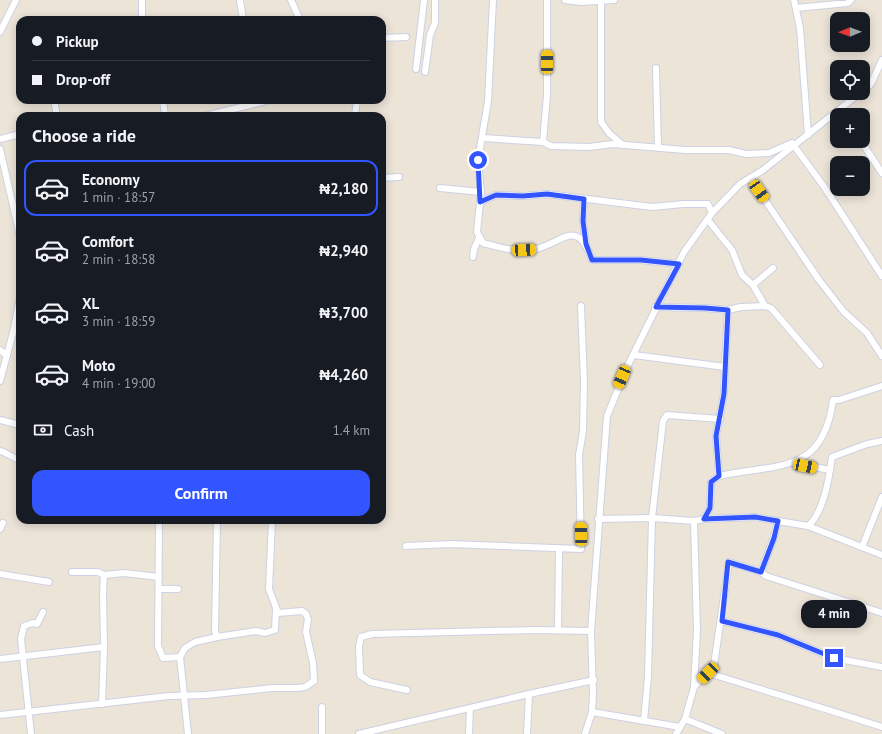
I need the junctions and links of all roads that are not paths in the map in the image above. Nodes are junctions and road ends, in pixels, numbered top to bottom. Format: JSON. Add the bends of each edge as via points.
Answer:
{"nodes":[{"id":1,"x":16,"y":0,"type":"edge"},
{"id":2,"x":142,"y":0,"type":"edge"},
{"id":3,"x":240,"y":0,"type":"edge"},
{"id":4,"x":291,"y":0,"type":"edge"},
{"id":5,"x":424,"y":0,"type":"edge"},
{"id":6,"x":435,"y":0,"type":"edge"},
{"id":7,"x":493,"y":0,"type":"edge"},
{"id":8,"x":547,"y":0,"type":"edge"},
{"id":9,"x":565,"y":0,"type":"edge"},
{"id":10,"x":614,"y":0,"type":"edge"},
{"id":11,"x":794,"y":0,"type":"edge"},
{"id":12,"x":851,"y":0,"type":"edge"},
{"id":13,"x":601,"y":1,"type":"junction"},
{"id":14,"x":796,"y":8,"type":"junction"},
{"id":15,"x":142,"y":16,"type":"edge"},
{"id":16,"x":243,"y":16,"type":"edge"},
{"id":17,"x":298,"y":16,"type":"edge"},
{"id":18,"x":0,"y":32,"type":"edge"},
{"id":19,"x":406,"y":37,"type":"dead end"},
{"id":20,"x":386,"y":38,"type":"edge"},
{"id":21,"x":882,"y":60,"type":"edge"},
{"id":22,"x":656,"y":68,"type":"dead end"},
{"id":23,"x":416,"y":69,"type":"dead end"},
{"id":24,"x":425,"y":72,"type":"dead end"},
{"id":25,"x":870,"y":84,"type":"edge"},
{"id":26,"x":853,"y":100,"type":"edge"},
{"id":27,"x":254,"y":104,"type":"edge"},
{"id":28,"x":844,"y":108,"type":"edge"},
{"id":29,"x":221,"y":112,"type":"edge"},
{"id":30,"x":830,"y":120,"type":"edge"},
{"id":31,"x":16,"y":135,"type":"edge"},
{"id":32,"x":808,"y":135,"type":"junction"},
{"id":33,"x":483,"y":138,"type":"junction"},
{"id":34,"x":0,"y":139,"type":"edge"},
{"id":35,"x":543,"y":142,"type":"junction"},
{"id":36,"x":794,"y":144,"type":"junction"},
{"id":37,"x":623,"y":145,"type":"junction"},
{"id":38,"x":658,"y":148,"type":"junction"},
{"id":39,"x":866,"y":148,"type":"edge"},
{"id":40,"x":0,"y":149,"type":"edge"},
{"id":41,"x":769,"y":153,"type":"junction"},
{"id":42,"x":767,"y":166,"type":"junction"},
{"id":43,"x":882,"y":173,"type":"edge"},
{"id":44,"x":399,"y":177,"type":"dead end"},
{"id":45,"x":386,"y":178,"type":"edge"},
{"id":46,"x":750,"y":178,"type":"junction"},
{"id":47,"x":440,"y":188,"type":"dead end"},
{"id":48,"x":481,"y":192,"type":"junction"},
{"id":49,"x":584,"y":199,"type":"junction"},
{"id":50,"x":480,"y":202,"type":"junction"},
{"id":51,"x":712,"y":214,"type":"junction"},
{"id":52,"x":16,"y":219,"type":"edge"},
{"id":53,"x":708,"y":220,"type":"junction"},
{"id":54,"x":479,"y":238,"type":"junction"},
{"id":55,"x":586,"y":244,"type":"junction"},
{"id":56,"x":473,"y":256,"type":"dead end"},
{"id":57,"x":679,"y":264,"type":"junction"},
{"id":58,"x":773,"y":268,"type":"dead end"},
{"id":59,"x":882,"y":276,"type":"edge"},
{"id":60,"x":753,"y":285,"type":"junction"},
{"id":61,"x":581,"y":306,"type":"dead end"},
{"id":62,"x":765,"y":306,"type":"junction"},
{"id":63,"x":656,"y":307,"type":"junction"},
{"id":64,"x":728,"y":310,"type":"junction"},
{"id":65,"x":16,"y":331,"type":"edge"},
{"id":66,"x":0,"y":350,"type":"edge"},
{"id":67,"x":634,"y":354,"type":"junction"},
{"id":68,"x":7,"y":356,"type":"junction"},
{"id":69,"x":882,"y":356,"type":"edge"},
{"id":70,"x":725,"y":366,"type":"junction"},
{"id":71,"x":820,"y":366,"type":"dead end"},
{"id":72,"x":0,"y":381,"type":"edge"},
{"id":73,"x":882,"y":386,"type":"edge"},
{"id":74,"x":0,"y":420,"type":"edge"},
{"id":75,"x":720,"y":420,"type":"junction"},
{"id":76,"x":16,"y":424,"type":"edge"},
{"id":77,"x":882,"y":441,"type":"edge"},
{"id":78,"x":0,"y":450,"type":"edge"},
{"id":79,"x":16,"y":459,"type":"edge"},
{"id":80,"x":793,"y":463,"type":"junction"},
{"id":81,"x":830,"y":470,"type":"junction"},
{"id":82,"x":719,"y":476,"type":"junction"},
{"id":83,"x":882,"y":496,"type":"edge"},
{"id":84,"x":652,"y":518,"type":"junction"},
{"id":85,"x":598,"y":519,"type":"junction"},
{"id":86,"x":704,"y":519,"type":"junction"},
{"id":87,"x":815,"y":520,"type":"junction"},
{"id":88,"x":694,"y":521,"type":"junction"},
{"id":89,"x":778,"y":521,"type":"junction"},
{"id":90,"x":158,"y":524,"type":"edge"},
{"id":91,"x":217,"y":524,"type":"edge"},
{"id":92,"x":272,"y":524,"type":"edge"},
{"id":93,"x":808,"y":526,"type":"junction"},
{"id":94,"x":814,"y":529,"type":"junction"},
{"id":95,"x":406,"y":546,"type":"dead end"},
{"id":96,"x":862,"y":547,"type":"junction"},
{"id":97,"x":559,"y":549,"type":"junction"},
{"id":98,"x":882,"y":555,"type":"edge"},
{"id":99,"x":72,"y":572,"type":"dead end"},
{"id":100,"x":761,"y":572,"type":"junction"},
{"id":101,"x":0,"y":574,"type":"edge"},
{"id":102,"x":104,"y":574,"type":"junction"},
{"id":103,"x":159,"y":577,"type":"junction"},
{"id":104,"x":49,"y":582,"type":"dead end"},
{"id":105,"x":178,"y":588,"type":"dead end"},
{"id":106,"x":159,"y":589,"type":"junction"},
{"id":107,"x":276,"y":608,"type":"junction"},
{"id":108,"x":43,"y":612,"type":"dead end"},
{"id":109,"x":882,"y":613,"type":"edge"},
{"id":110,"x":722,"y":621,"type":"junction"},
{"id":111,"x":558,"y":630,"type":"junction"},
{"id":112,"x":591,"y":631,"type":"junction"},
{"id":113,"x":217,"y":637,"type":"junction"},
{"id":114,"x":104,"y":647,"type":"junction"},
{"id":115,"x":22,"y":657,"type":"junction"},
{"id":116,"x":180,"y":657,"type":"junction"},
{"id":117,"x":0,"y":659,"type":"edge"},
{"id":118,"x":882,"y":667,"type":"edge"},
{"id":119,"x":708,"y":673,"type":"junction"},
{"id":120,"x":594,"y":680,"type":"junction"},
{"id":121,"x":694,"y":687,"type":"junction"},
{"id":122,"x":407,"y":690,"type":"dead end"},
{"id":123,"x":529,"y":694,"type":"junction"},
{"id":124,"x":184,"y":696,"type":"junction"},
{"id":125,"x":102,"y":704,"type":"junction"},
{"id":126,"x":322,"y":707,"type":"dead end"},
{"id":127,"x":470,"y":708,"type":"junction"},
{"id":128,"x":28,"y":712,"type":"junction"},
{"id":129,"x":592,"y":712,"type":"junction"},
{"id":130,"x":0,"y":715,"type":"edge"},
{"id":131,"x":685,"y":719,"type":"junction"},
{"id":132,"x":644,"y":721,"type":"junction"},
{"id":133,"x":680,"y":727,"type":"junction"},
{"id":134,"x":882,"y":727,"type":"edge"},
{"id":135,"x":31,"y":734,"type":"edge"},
{"id":136,"x":188,"y":734,"type":"edge"},
{"id":137,"x":322,"y":734,"type":"edge"},
{"id":138,"x":359,"y":734,"type":"edge"},
{"id":139,"x":469,"y":734,"type":"edge"},
{"id":140,"x":527,"y":734,"type":"edge"},
{"id":141,"x":585,"y":734,"type":"edge"},
{"id":142,"x":676,"y":734,"type":"edge"},
{"id":143,"x":722,"y":734,"type":"edge"}],
"edges":[{"from":1,"to":18,"type":"street"},
{"from":2,"to":15,"type":"street"},
{"from":3,"to":16,"type":"street"},
{"from":4,"to":17,"type":"street"},
{"from":5,"to":23,"type":"street"},
{"from":6,"to":24,"type":"street","via":[[435,23],[430,35]]},
{"from":7,"to":33,"type":"street","via":[[488,101]]},
{"from":8,"to":35,"type":"street","via":[[547,95]]},
{"from":9,"to":13,"type":"street"},
{"from":10,"to":13,"type":"street"},
{"from":11,"to":14,"type":"street"},
{"from":12,"to":14,"type":"street","via":[[848,3]]},
{"from":13,"to":37,"type":"street","via":[[601,122]]},
{"from":14,"to":32,"type":"street","via":[[800,28]]},
{"from":19,"to":20,"type":"street"},
{"from":21,"to":25,"type":"street"},
{"from":22,"to":38,"type":"street"},
{"from":26,"to":28,"type":"street"},
{"from":27,"to":29,"type":"street"},
{"from":30,"to":32,"type":"street"},
{"from":31,"to":34,"type":"street"},
{"from":32,"to":36,"type":"street"},
{"from":33,"to":35,"type":"street"},
{"from":33,"to":48,"type":"street","via":[[478,160]]},
{"from":35,"to":37,"type":"street","via":[[551,146]]},
{"from":36,"to":41,"type":"street","via":[[792,142]]},
{"from":36,"to":42,"type":"street"},
{"from":36,"to":59,"type":"street"},
{"from":37,"to":38,"type":"street"},
{"from":38,"to":41,"type":"street","via":[[729,150],[746,154]]},
{"from":39,"to":43,"type":"street"},
{"from":40,"to":52,"type":"street"},
{"from":41,"to":42,"type":"street"},
{"from":42,"to":46,"type":"street"},
{"from":44,"to":45,"type":"street"},
{"from":46,"to":51,"type":"street","via":[[740,184]]},
{"from":46,"to":69,"type":"street","via":[[819,280],[844,312],[867,334]]},
{"from":47,"to":48,"type":"street"},
{"from":48,"to":50,"type":"street"},
{"from":49,"to":50,"type":"street","via":[[547,194],[496,195]]},
{"from":49,"to":51,"type":"street","via":[[652,207],[708,204]]},
{"from":49,"to":55,"type":"street"},
{"from":50,"to":54,"type":"street","via":[[477,232]]},
{"from":51,"to":53,"type":"street"},
{"from":53,"to":57,"type":"street","via":[[697,232]]},
{"from":53,"to":60,"type":"street","via":[[732,250],[742,275]]},
{"from":54,"to":55,"type":"street","via":[[483,243],[516,251],[533,250],[566,236],[576,236]]},
{"from":54,"to":56,"type":"street"},
{"from":55,"to":57,"type":"street","via":[[592,260],[641,260]]},
{"from":57,"to":63,"type":"street"},
{"from":58,"to":60,"type":"street"},
{"from":60,"to":62,"type":"street"},
{"from":61,"to":97,"type":"street","via":[[584,382],[583,431],[579,455],[581,549]]},
{"from":62,"to":64,"type":"street"},
{"from":62,"to":71,"type":"street","via":[[779,316]]},
{"from":63,"to":64,"type":"street"},
{"from":63,"to":67,"type":"street"},
{"from":64,"to":70,"type":"street"},
{"from":65,"to":68,"type":"street"},
{"from":66,"to":68,"type":"street"},
{"from":67,"to":70,"type":"street"},
{"from":67,"to":85,"type":"street","via":[[607,416]]},
{"from":68,"to":72,"type":"street"},
{"from":70,"to":75,"type":"street"},
{"from":73,"to":80,"type":"street","via":[[833,400],[830,418],[822,437],[803,458]]},
{"from":74,"to":76,"type":"street"},
{"from":75,"to":82,"type":"street","via":[[716,436]]},
{"from":75,"to":84,"type":"street","via":[[667,415],[663,421]]},
{"from":77,"to":81,"type":"street","via":[[832,457]]},
{"from":78,"to":79,"type":"street"},
{"from":80,"to":81,"type":"street"},
{"from":80,"to":82,"type":"street"},
{"from":81,"to":87,"type":"street"},
{"from":82,"to":86,"type":"street","via":[[711,482],[710,508]]},
{"from":83,"to":96,"type":"street"},
{"from":84,"to":85,"type":"street"},
{"from":84,"to":88,"type":"street"},
{"from":84,"to":132,"type":"street","via":[[648,676]]},
{"from":85,"to":112,"type":"street"},
{"from":86,"to":88,"type":"street"},
{"from":86,"to":89,"type":"street","via":[[755,517]]},
{"from":87,"to":93,"type":"street"},
{"from":87,"to":94,"type":"street"},
{"from":88,"to":121,"type":"street","via":[[697,630]]},
{"from":89,"to":93,"type":"street"},
{"from":89,"to":100,"type":"street"},
{"from":90,"to":103,"type":"street"},
{"from":91,"to":113,"type":"street"},
{"from":92,"to":107,"type":"street","via":[[269,589]]},
{"from":93,"to":94,"type":"street"},
{"from":94,"to":96,"type":"street"},
{"from":95,"to":97,"type":"street","via":[[451,544]]},
{"from":96,"to":98,"type":"street"},
{"from":97,"to":111,"type":"street"},
{"from":99,"to":102,"type":"street"},
{"from":100,"to":109,"type":"street","via":[[766,576]]},
{"from":100,"to":110,"type":"street","via":[[728,562]]},
{"from":101,"to":104,"type":"street"},
{"from":102,"to":103,"type":"street","via":[[124,573]]},
{"from":102,"to":114,"type":"street"},
{"from":103,"to":106,"type":"street"},
{"from":105,"to":106,"type":"street"},
{"from":106,"to":116,"type":"street","via":[[158,646],[163,658]]},
{"from":107,"to":113,"type":"street","via":[[275,630]]},
{"from":107,"to":124,"type":"street","via":[[280,613],[302,610],[306,614],[306,632],[314,681],[297,688]]},
{"from":108,"to":115,"type":"street","via":[[36,624],[24,626]]},
{"from":110,"to":118,"type":"street","via":[[778,635],[834,658]]},
{"from":110,"to":119,"type":"street","via":[[714,665]]},
{"from":111,"to":112,"type":"street"},
{"from":111,"to":122,"type":"street","via":[[372,634],[361,637],[360,675],[370,682]]},
{"from":112,"to":120,"type":"street"},
{"from":113,"to":116,"type":"street","via":[[189,644]]},
{"from":114,"to":115,"type":"street"},
{"from":114,"to":125,"type":"street"},
{"from":115,"to":117,"type":"street"},
{"from":115,"to":128,"type":"street"},
{"from":116,"to":124,"type":"street"},
{"from":119,"to":121,"type":"street"},
{"from":119,"to":134,"type":"street"},
{"from":120,"to":123,"type":"street"},
{"from":120,"to":129,"type":"street"},
{"from":121,"to":131,"type":"street"},
{"from":123,"to":127,"type":"street"},
{"from":123,"to":140,"type":"street"},
{"from":124,"to":125,"type":"street"},
{"from":124,"to":136,"type":"street"},
{"from":125,"to":128,"type":"street"},
{"from":126,"to":137,"type":"street"},
{"from":127,"to":138,"type":"street"},
{"from":127,"to":139,"type":"street"},
{"from":128,"to":130,"type":"street"},
{"from":128,"to":135,"type":"street"},
{"from":129,"to":132,"type":"street"},
{"from":129,"to":141,"type":"street"},
{"from":131,"to":133,"type":"street"},
{"from":131,"to":143,"type":"street"},
{"from":132,"to":133,"type":"street"},
{"from":133,"to":142,"type":"street"}]}
